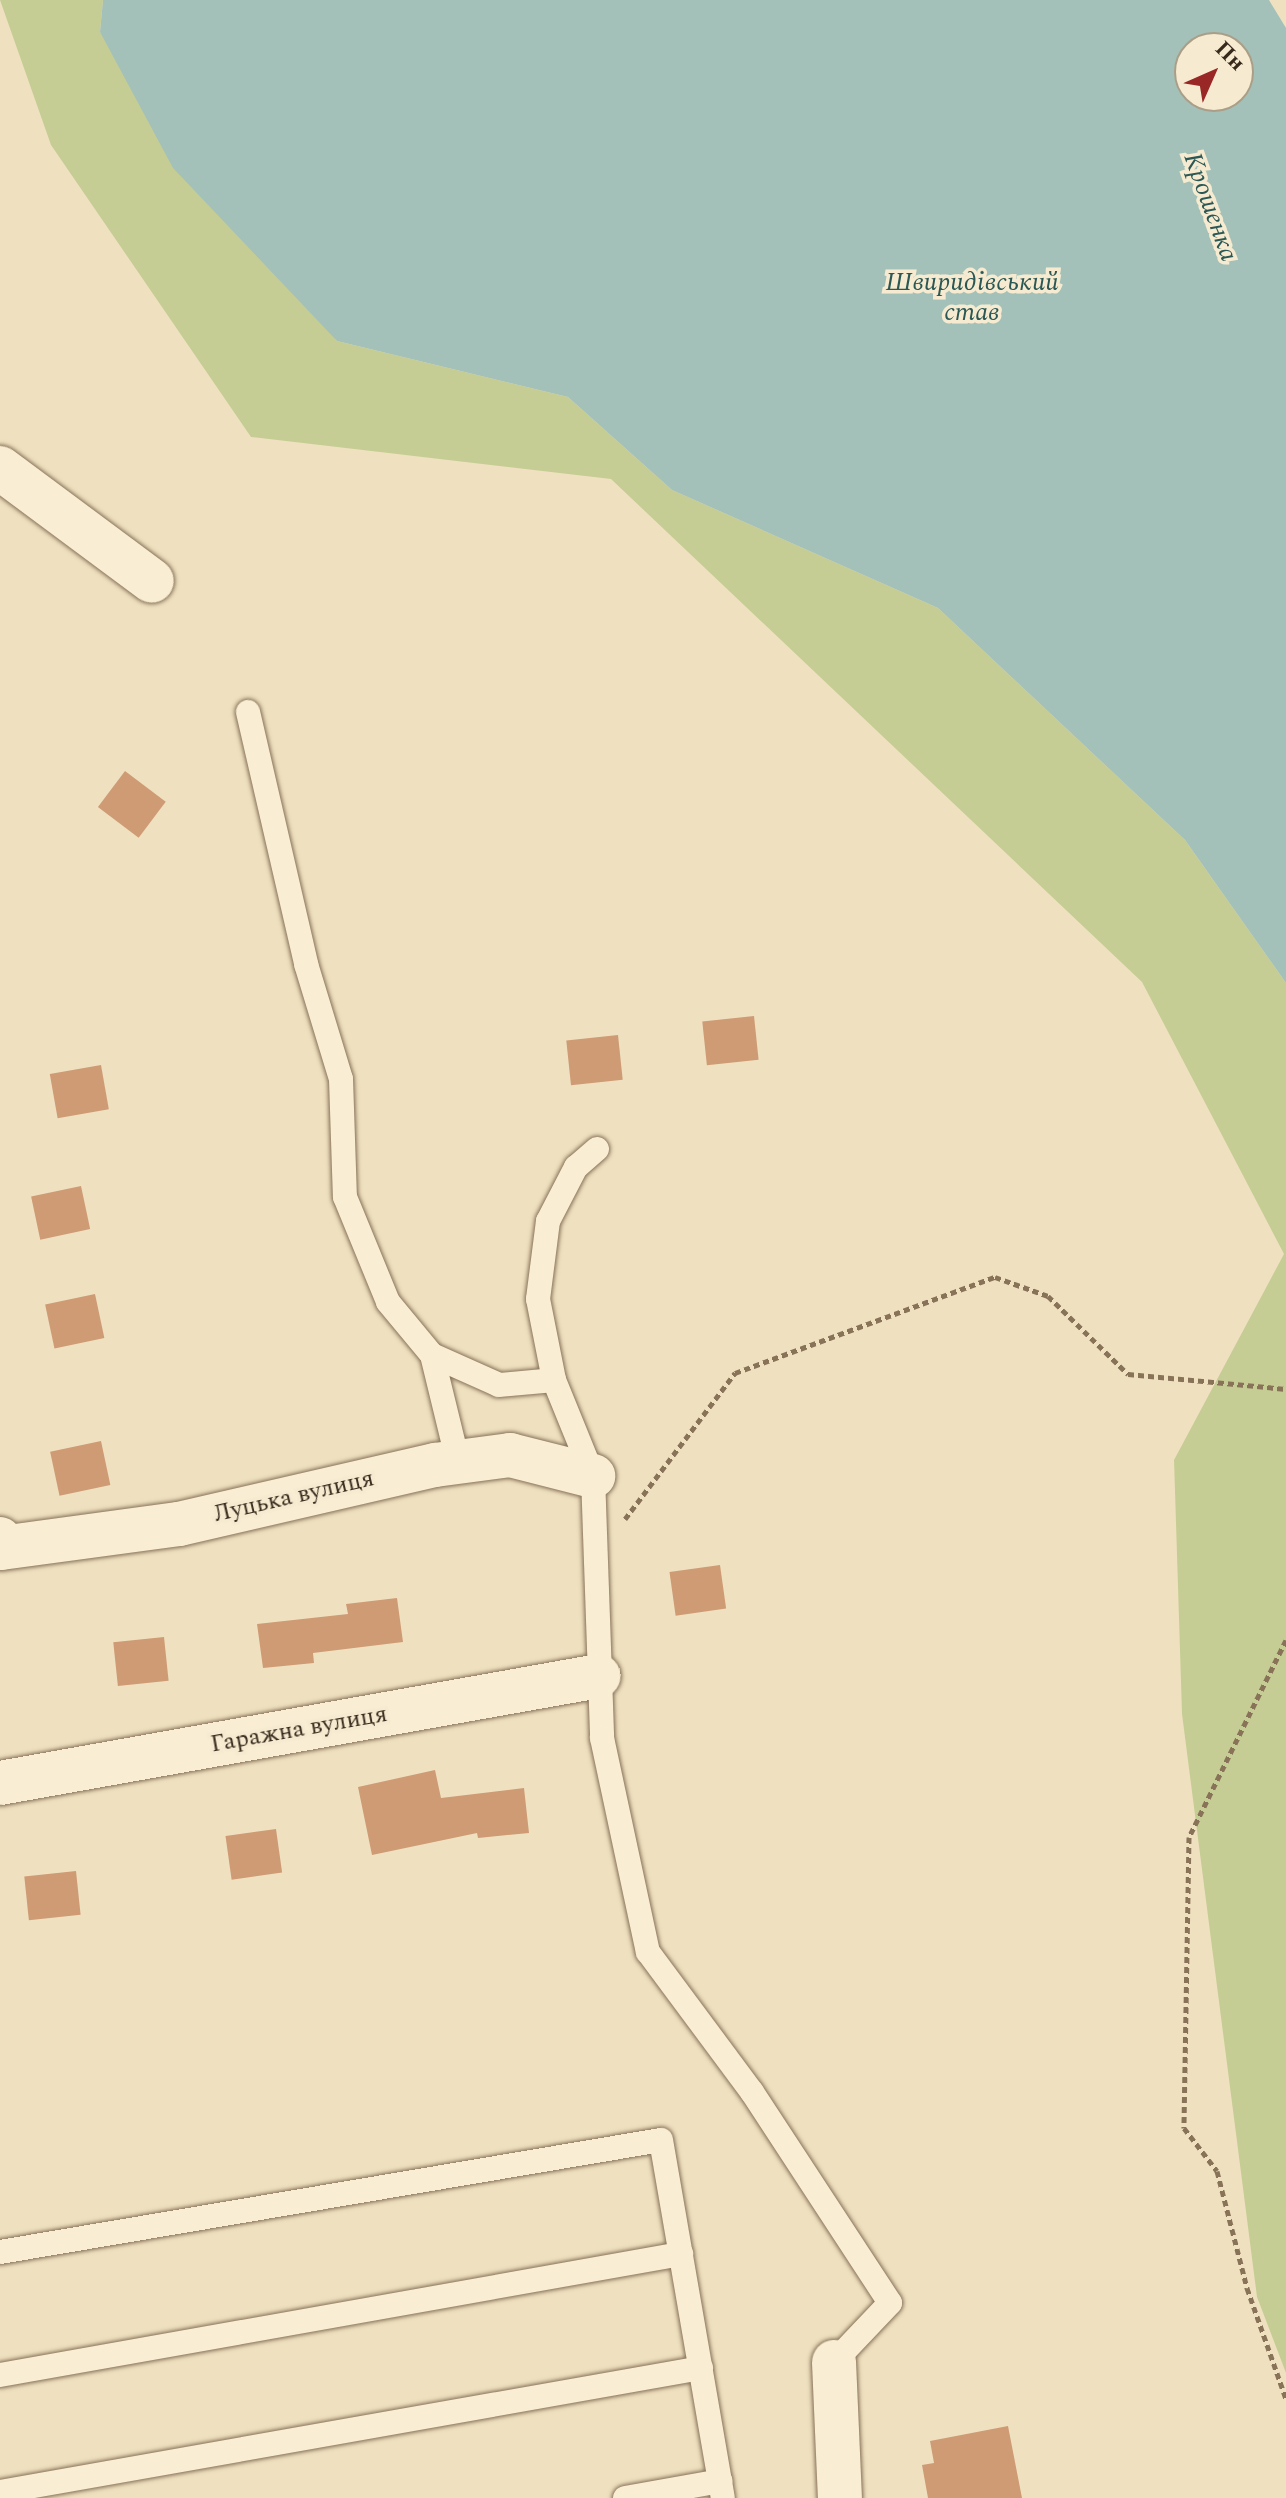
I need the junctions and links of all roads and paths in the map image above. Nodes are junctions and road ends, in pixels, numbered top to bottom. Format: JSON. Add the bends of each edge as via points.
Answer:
{"nodes":[{"id":1,"x":0,"y":468,"type":"edge"},
{"id":2,"x":152,"y":581,"type":"dead end"},
{"id":3,"x":248,"y":712,"type":"dead end"},
{"id":4,"x":597,"y":1149,"type":"dead end"},
{"id":5,"x":432,"y":1355,"type":"junction"},
{"id":6,"x":554,"y":1380,"type":"junction"},
{"id":7,"x":1286,"y":1389,"type":"edge"},
{"id":8,"x":458,"y":1462,"type":"junction"},
{"id":9,"x":593,"y":1476,"type":"junction"},
{"id":10,"x":0,"y":1539,"type":"edge"},
{"id":11,"x":596,"y":1548,"type":"junction"},
{"id":12,"x":1286,"y":1640,"type":"edge"},
{"id":13,"x":599,"y":1676,"type":"junction"},
{"id":14,"x":0,"y":1783,"type":"edge"},
{"id":15,"x":0,"y":2252,"type":"edge"},
{"id":16,"x":681,"y":2254,"type":"junction"},
{"id":17,"x":834,"y":2362,"type":"joint"},
{"id":18,"x":701,"y":2368,"type":"junction"},
{"id":19,"x":0,"y":2375,"type":"edge"},
{"id":20,"x":1286,"y":2399,"type":"edge"},
{"id":21,"x":721,"y":2489,"type":"edge"},
{"id":22,"x":0,"y":2492,"type":"edge"},
{"id":23,"x":625,"y":2498,"type":"edge"},
{"id":24,"x":840,"y":2498,"type":"edge"}],
"edges":[{"from":1,"to":2,"type":"street"},
{"from":3,"to":5,"type":"lane","via":[[306,964],[341,1079],[345,1197],[388,1302]]},
{"from":4,"to":6,"type":"lane","via":[[576,1167],[548,1221],[538,1299]]},
{"from":5,"to":6,"type":"lane","via":[[499,1385]]},
{"from":5,"to":8,"type":"lane"},
{"from":6,"to":9,"type":"lane"},
{"from":7,"to":11,"type":"path","via":[[1128,1374],[1048,1296],[995,1277],[735,1373],[649,1495]]},
{"from":8,"to":9,"type":"street","name":"Луцька вулиця","via":[[510,1455]]},
{"from":8,"to":10,"type":"street","name":"Луцька вулиця","via":[[179,1524],[1,1548]]},
{"from":9,"to":11,"type":"lane"},
{"from":11,"to":13,"type":"lane"},
{"from":12,"to":20,"type":"path","via":[[1189,1837],[1184,2128],[1217,2171],[1247,2288]]},
{"from":13,"to":14,"type":"street","name":"Гаражна вулиця"},
{"from":13,"to":17,"type":"lane","via":[[602,1738],[648,1952],[752,2092],[890,2303]]},
{"from":15,"to":16,"type":"lane","via":[[661,2140]]},
{"from":16,"to":18,"type":"lane"},
{"from":16,"to":19,"type":"lane"},
{"from":17,"to":24,"type":"street"},
{"from":18,"to":21,"type":"lane"},
{"from":18,"to":22,"type":"lane"},
{"from":21,"to":23,"type":"lane"}]}
